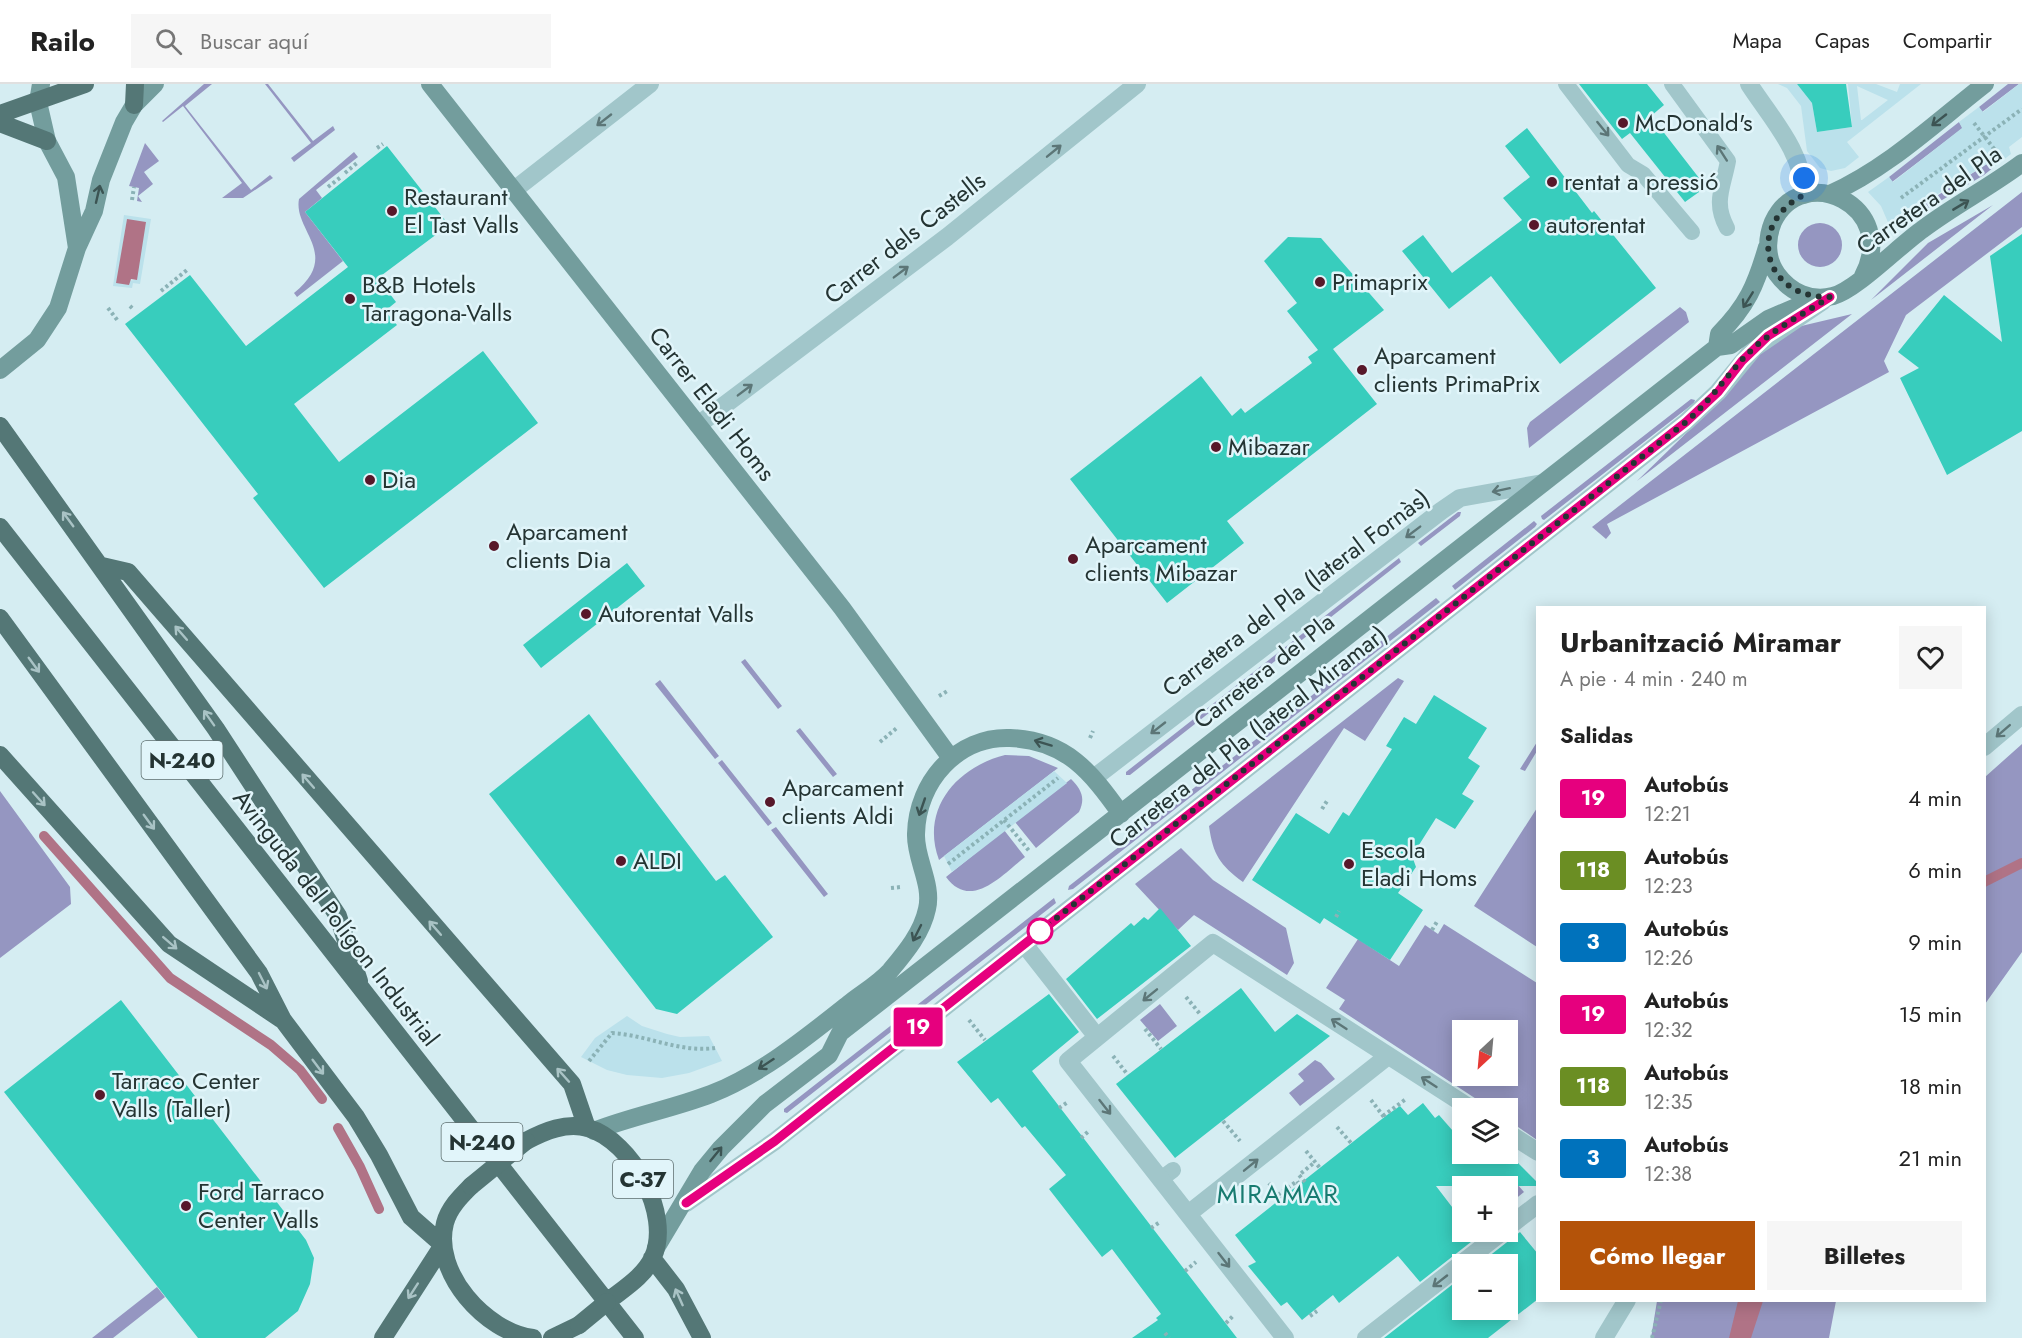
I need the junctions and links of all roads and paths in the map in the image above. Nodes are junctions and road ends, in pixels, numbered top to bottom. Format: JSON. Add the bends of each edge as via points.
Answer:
{"nodes":[{"id":1,"x":85,"y":84,"type":"edge"},
{"id":2,"x":135,"y":84,"type":"edge"},
{"id":3,"x":155,"y":84,"type":"edge"},
{"id":4,"x":430,"y":84,"type":"edge"},
{"id":5,"x":650,"y":84,"type":"edge"},
{"id":6,"x":1137,"y":84,"type":"edge"},
{"id":7,"x":1566,"y":84,"type":"edge"},
{"id":8,"x":1672,"y":84,"type":"edge"},
{"id":9,"x":1749,"y":84,"type":"edge"},
{"id":10,"x":1985,"y":84,"type":"edge"},
{"id":11,"x":40,"y":93,"type":"edge"},
{"id":12,"x":134,"y":105,"type":"junction"},
{"id":13,"x":2022,"y":109,"type":"edge"},
{"id":14,"x":0,"y":114,"type":"edge"},
{"id":15,"x":1968,"y":115,"type":"dead end"},
{"id":16,"x":0,"y":123,"type":"edge"},
{"id":17,"x":1986,"y":138,"type":"junction"},
{"id":18,"x":47,"y":141,"type":"junction"},
{"id":19,"x":383,"y":144,"type":"dead end"},
{"id":20,"x":377,"y":148,"type":"dead end"},
{"id":21,"x":1997,"y":153,"type":"dead end"},
{"id":22,"x":357,"y":163,"type":"dead end"},
{"id":23,"x":2022,"y":163,"type":"edge"},
{"id":24,"x":345,"y":173,"type":"dead end"},
{"id":25,"x":341,"y":177,"type":"dead end"},
{"id":26,"x":134,"y":187,"type":"dead end"},
{"id":27,"x":328,"y":187,"type":"dead end"},
{"id":28,"x":514,"y":190,"type":"junction"},
{"id":29,"x":1830,"y":194,"type":"junction"},
{"id":30,"x":1804,"y":195,"type":"junction"},
{"id":31,"x":1901,"y":198,"type":"dead end"},
{"id":32,"x":132,"y":200,"type":"dead end"},
{"id":33,"x":1727,"y":228,"type":"dead end"},
{"id":34,"x":1692,"y":232,"type":"dead end"},
{"id":35,"x":1768,"y":245,"type":"junction"},
{"id":36,"x":77,"y":248,"type":"junction"},
{"id":37,"x":187,"y":270,"type":"dead end"},
{"id":38,"x":1863,"y":276,"type":"junction"},
{"id":39,"x":160,"y":291,"type":"dead end"},
{"id":40,"x":1823,"y":297,"type":"junction"},
{"id":41,"x":130,"y":306,"type":"dead end"},
{"id":42,"x":108,"y":309,"type":"dead end"},
{"id":43,"x":134,"y":310,"type":"dead end"},
{"id":44,"x":118,"y":321,"type":"dead end"},
{"id":45,"x":1717,"y":347,"type":"junction"},
{"id":46,"x":0,"y":370,"type":"edge"},
{"id":47,"x":698,"y":425,"type":"junction"},
{"id":48,"x":0,"y":426,"type":"edge"},
{"id":49,"x":1543,"y":483,"type":"junction"},
{"id":50,"x":0,"y":526,"type":"edge"},
{"id":51,"x":102,"y":566,"type":"junction"},
{"id":52,"x":0,"y":618,"type":"edge"},
{"id":53,"x":949,"y":690,"type":"dead end"},
{"id":54,"x":939,"y":696,"type":"dead end"},
{"id":55,"x":2022,"y":715,"type":"edge"},
{"id":56,"x":899,"y":726,"type":"dead end"},
{"id":57,"x":1094,"y":731,"type":"dead end"},
{"id":58,"x":1089,"y":738,"type":"dead end"},
{"id":59,"x":880,"y":742,"type":"dead end"},
{"id":60,"x":1986,"y":745,"type":"edge"},
{"id":61,"x":0,"y":755,"type":"edge"},
{"id":62,"x":950,"y":757,"type":"junction"},
{"id":63,"x":1060,"y":777,"type":"dead end"},
{"id":64,"x":1095,"y":777,"type":"junction"},
{"id":65,"x":1327,"y":801,"type":"dead end"},
{"id":66,"x":1322,"y":809,"type":"dead end"},
{"id":67,"x":1121,"y":814,"type":"junction"},
{"id":68,"x":1004,"y":820,"type":"junction"},
{"id":69,"x":1030,"y":853,"type":"dead end"},
{"id":70,"x":948,"y":864,"type":"dead end"},
{"id":71,"x":899,"y":887,"type":"dead end"},
{"id":72,"x":891,"y":888,"type":"dead end"},
{"id":73,"x":1339,"y":911,"type":"dead end"},
{"id":74,"x":1335,"y":917,"type":"dead end"},
{"id":75,"x":1438,"y":920,"type":"dead end"},
{"id":76,"x":1432,"y":930,"type":"dead end"},
{"id":77,"x":1024,"y":944,"type":"junction"},
{"id":78,"x":1180,"y":989,"type":"dead end"},
{"id":79,"x":363,"y":994,"type":"junction"},
{"id":80,"x":1200,"y":1014,"type":"dead end"},
{"id":81,"x":966,"y":1016,"type":"dead end"},
{"id":82,"x":283,"y":1020,"type":"junction"},
{"id":83,"x":1138,"y":1021,"type":"dead end"},
{"id":84,"x":814,"y":1031,"type":"junction"},
{"id":85,"x":840,"y":1033,"type":"junction"},
{"id":86,"x":985,"y":1040,"type":"dead end"},
{"id":87,"x":1101,"y":1042,"type":"junction"},
{"id":88,"x":715,"y":1048,"type":"dead end"},
{"id":89,"x":1161,"y":1049,"type":"dead end"},
{"id":90,"x":1388,"y":1056,"type":"junction"},
{"id":91,"x":589,"y":1061,"type":"dead end"},
{"id":92,"x":1128,"y":1075,"type":"dead end"},
{"id":93,"x":1406,"y":1098,"type":"dead end"},
{"id":94,"x":1454,"y":1098,"type":"edge"},
{"id":95,"x":1384,"y":1117,"type":"dead end"},
{"id":96,"x":1223,"y":1121,"type":"dead end"},
{"id":97,"x":590,"y":1129,"type":"junction"},
{"id":98,"x":1343,"y":1133,"type":"dead end"},
{"id":99,"x":1518,"y":1139,"type":"edge"},
{"id":100,"x":1352,"y":1143,"type":"dead end"},
{"id":101,"x":1242,"y":1144,"type":"dead end"},
{"id":102,"x":1536,"y":1151,"type":"edge"},
{"id":103,"x":1320,"y":1168,"type":"dead end"},
{"id":104,"x":1305,"y":1182,"type":"dead end"},
{"id":105,"x":1300,"y":1186,"type":"dead end"},
{"id":106,"x":1281,"y":1199,"type":"dead end"},
{"id":107,"x":686,"y":1203,"type":"junction"},
{"id":108,"x":1536,"y":1206,"type":"edge"},
{"id":109,"x":1188,"y":1214,"type":"junction"},
{"id":110,"x":1518,"y":1219,"type":"edge"},
{"id":111,"x":1489,"y":1242,"type":"edge"},
{"id":112,"x":443,"y":1245,"type":"junction"},
{"id":113,"x":654,"y":1253,"type":"junction"},
{"id":114,"x":1626,"y":1302,"type":"edge"},
{"id":115,"x":1661,"y":1302,"type":"edge"},
{"id":116,"x":1317,"y":1311,"type":"dead end"},
{"id":117,"x":1310,"y":1316,"type":"dead end"},
{"id":118,"x":1165,"y":1334,"type":"dead end"},
{"id":119,"x":383,"y":1338,"type":"edge"},
{"id":120,"x":527,"y":1338,"type":"edge"},
{"id":121,"x":552,"y":1338,"type":"edge"},
{"id":122,"x":634,"y":1338,"type":"edge"},
{"id":123,"x":702,"y":1338,"type":"edge"},
{"id":124,"x":1169,"y":1338,"type":"edge"},
{"id":125,"x":1285,"y":1338,"type":"edge"},
{"id":126,"x":1366,"y":1338,"type":"edge"},
{"id":127,"x":1604,"y":1338,"type":"edge"},
{"id":128,"x":1652,"y":1338,"type":"edge"}],
"edges":[{"from":1,"to":11,"type":"main road"},
{"from":2,"to":12,"type":"main road"},
{"from":3,"to":12,"type":"main road"},
{"from":4,"to":28,"type":"main road","name":"Carrer Eladi Homs"},
{"from":5,"to":28,"type":"street","one_way":true},
{"from":47,"to":6,"type":"street","name":"Carrer dels Castells","one_way":true,"via":[[947,237]]},
{"from":7,"to":34,"type":"lane","one_way":true,"via":[[1628,165],[1643,174]]},
{"from":33,"to":8,"type":"lane","one_way":true,"via":[[1718,198],[1728,161]]},
{"from":9,"to":30,"type":"street","via":[[1792,150],[1804,178]]},
{"from":10,"to":29,"type":"main road","one_way":true,"via":[[1882,165],[1858,182]]},
{"from":11,"to":14,"type":"main road"},
{"from":11,"to":18,"type":"main road"},
{"from":36,"to":12,"type":"main road","one_way":true,"via":[[94,211],[108,160]]},
{"from":13,"to":17,"type":"path","name":"Carretera del Pla"},
{"from":15,"to":17,"type":"path","name":"Carretera del Pla"},
{"from":16,"to":18,"type":"main road"},
{"from":17,"to":21,"type":"path","name":"Carretera del Pla"},
{"from":17,"to":31,"type":"path","name":"Carretera del Pla"},
{"from":18,"to":36,"type":"main road","via":[[66,177]]},
{"from":19,"to":20,"type":"path"},
{"from":22,"to":24,"type":"path"},
{"from":38,"to":23,"type":"main road","name":"Carretera del Pla","one_way":true,"via":[[1925,227]]},
{"from":25,"to":27,"type":"path"},
{"from":26,"to":32,"type":"path"},
{"from":28,"to":47,"type":"main road","name":"Carrer Eladi Homs"},
{"from":29,"to":30,"type":"main road"},
{"from":29,"to":38,"type":"main road","name":"Carretera del Pla","via":[[1854,205],[1869,226],[1872,252]]},
{"from":30,"to":35,"type":"main road","via":[[1774,220]]},
{"from":35,"to":40,"type":"main road","via":[[1769,259],[1782,281],[1804,296]]},
{"from":35,"to":45,"type":"main road","one_way":true,"via":[[1752,294],[1719,334]]},
{"from":36,"to":46,"type":"main road","via":[[58,308],[37,340]]},
{"from":37,"to":39,"type":"path"},
{"from":38,"to":40,"type":"main road","name":"Carretera del Pla","via":[[1843,293]]},
{"from":40,"to":45,"type":"main road","name":"Carretera del Pla","via":[[1768,319],[1731,345]]},
{"from":40,"to":77,"type":"street","name":"Carretera del Pla (lateral Miramar)","via":[[1768,336],[1686,422]]},
{"from":41,"to":43,"type":"path"},
{"from":42,"to":44,"type":"path"},
{"from":45,"to":49,"type":"main road","name":"Carretera del Pla"},
{"from":47,"to":62,"type":"main road","name":"Carrer Eladi Homs","via":[[842,608]]},
{"from":51,"to":48,"type":"main road","one_way":true},
{"from":49,"to":64,"type":"street","name":"Carretera del Pla (lateral Fornàs)","one_way":true,"via":[[1460,498]]},
{"from":49,"to":67,"type":"main road","name":"Carretera del Pla"},
{"from":50,"to":79,"type":"main road","name":"Avinguda del Polígon Industrial","number":"N-240"},
{"from":79,"to":51,"type":"main road","one_way":true,"via":[[338,916],[216,729]]},
{"from":97,"to":51,"type":"main road","one_way":true,"via":[[572,1084],[128,572]]},
{"from":52,"to":82,"type":"main road","one_way":true,"via":[[259,973]]},
{"from":53,"to":54,"type":"path"},
{"from":55,"to":60,"type":"street","one_way":true},
{"from":56,"to":59,"type":"path"},
{"from":57,"to":58,"type":"path"},
{"from":61,"to":82,"type":"main road","one_way":true,"via":[[169,944]]},
{"from":64,"to":62,"type":"main road","one_way":true,"via":[[1053,746],[1030,739],[988,740],[969,745]]},
{"from":62,"to":84,"type":"main road","one_way":true,"via":[[929,787],[919,814],[918,856],[928,895],[920,928],[887,974]]},
{"from":63,"to":68,"type":"path"},
{"from":64,"to":67,"type":"main road"},
{"from":65,"to":66,"type":"path"},
{"from":67,"to":85,"type":"main road","name":"Carretera del Pla"},
{"from":68,"to":69,"type":"path"},
{"from":68,"to":70,"type":"path"},
{"from":71,"to":72,"type":"path"},
{"from":73,"to":74,"type":"path"},
{"from":75,"to":76,"type":"path"},
{"from":77,"to":87,"type":"street"},
{"from":77,"to":107,"type":"street","name":"Carretera del Pla (lateral Miramar)","via":[[775,1141]]},
{"from":78,"to":80,"type":"path"},
{"from":79,"to":122,"type":"main road","name":"Avinguda del Polígon Industrial","number":"N-240"},
{"from":81,"to":86,"type":"path"},
{"from":82,"to":112,"type":"main road","one_way":true,"via":[[356,1117],[411,1217]]},
{"from":83,"to":89,"type":"path"},
{"from":84,"to":85,"type":"main road"},
{"from":84,"to":97,"type":"main road","one_way":true,"via":[[714,1093]]},
{"from":107,"to":85,"type":"main road","one_way":true,"via":[[702,1172],[721,1148],[765,1104],[829,1055]]},
{"from":90,"to":87,"type":"street","one_way":true,"via":[[1213,943]]},
{"from":87,"to":92,"type":"path"},
{"from":87,"to":109,"type":"street","one_way":true,"via":[[1068,1061],[1167,1174]]},
{"from":88,"to":91,"type":"path","via":[[699,1050],[634,1034],[612,1033]]},
{"from":94,"to":90,"type":"street","one_way":true},
{"from":109,"to":90,"type":"street","one_way":true},
{"from":93,"to":95,"type":"path"},
{"from":96,"to":101,"type":"path"},
{"from":97,"to":112,"type":"main road","bridge":true,"via":[[570,1126],[546,1131],[526,1141],[456,1200],[448,1213]]},
{"from":97,"to":113,"type":"main road","number":"C-37","via":[[613,1142],[649,1189],[657,1228]]},
{"from":98,"to":100,"type":"path"},
{"from":99,"to":102,"type":"street"},
{"from":103,"to":104,"type":"path","via":[[1315,1162],[1299,1175]]},
{"from":105,"to":106,"type":"path","via":[[1296,1181],[1278,1195]]},
{"from":107,"to":113,"type":"main road"},
{"from":108,"to":110,"type":"street"},
{"from":109,"to":125,"type":"street","one_way":true},
{"from":111,"to":126,"type":"street","one_way":true},
{"from":112,"to":119,"type":"main road","one_way":true},
{"from":112,"to":120,"type":"main road","via":[[452,1276],[469,1302],[485,1316]]},
{"from":113,"to":121,"type":"main road","bridge":true,"via":[[635,1280],[579,1324]]},
{"from":123,"to":113,"type":"main road","one_way":true},
{"from":114,"to":127,"type":"street"},
{"from":115,"to":128,"type":"path"},
{"from":116,"to":117,"type":"path"},
{"from":118,"to":124,"type":"path"}]}
